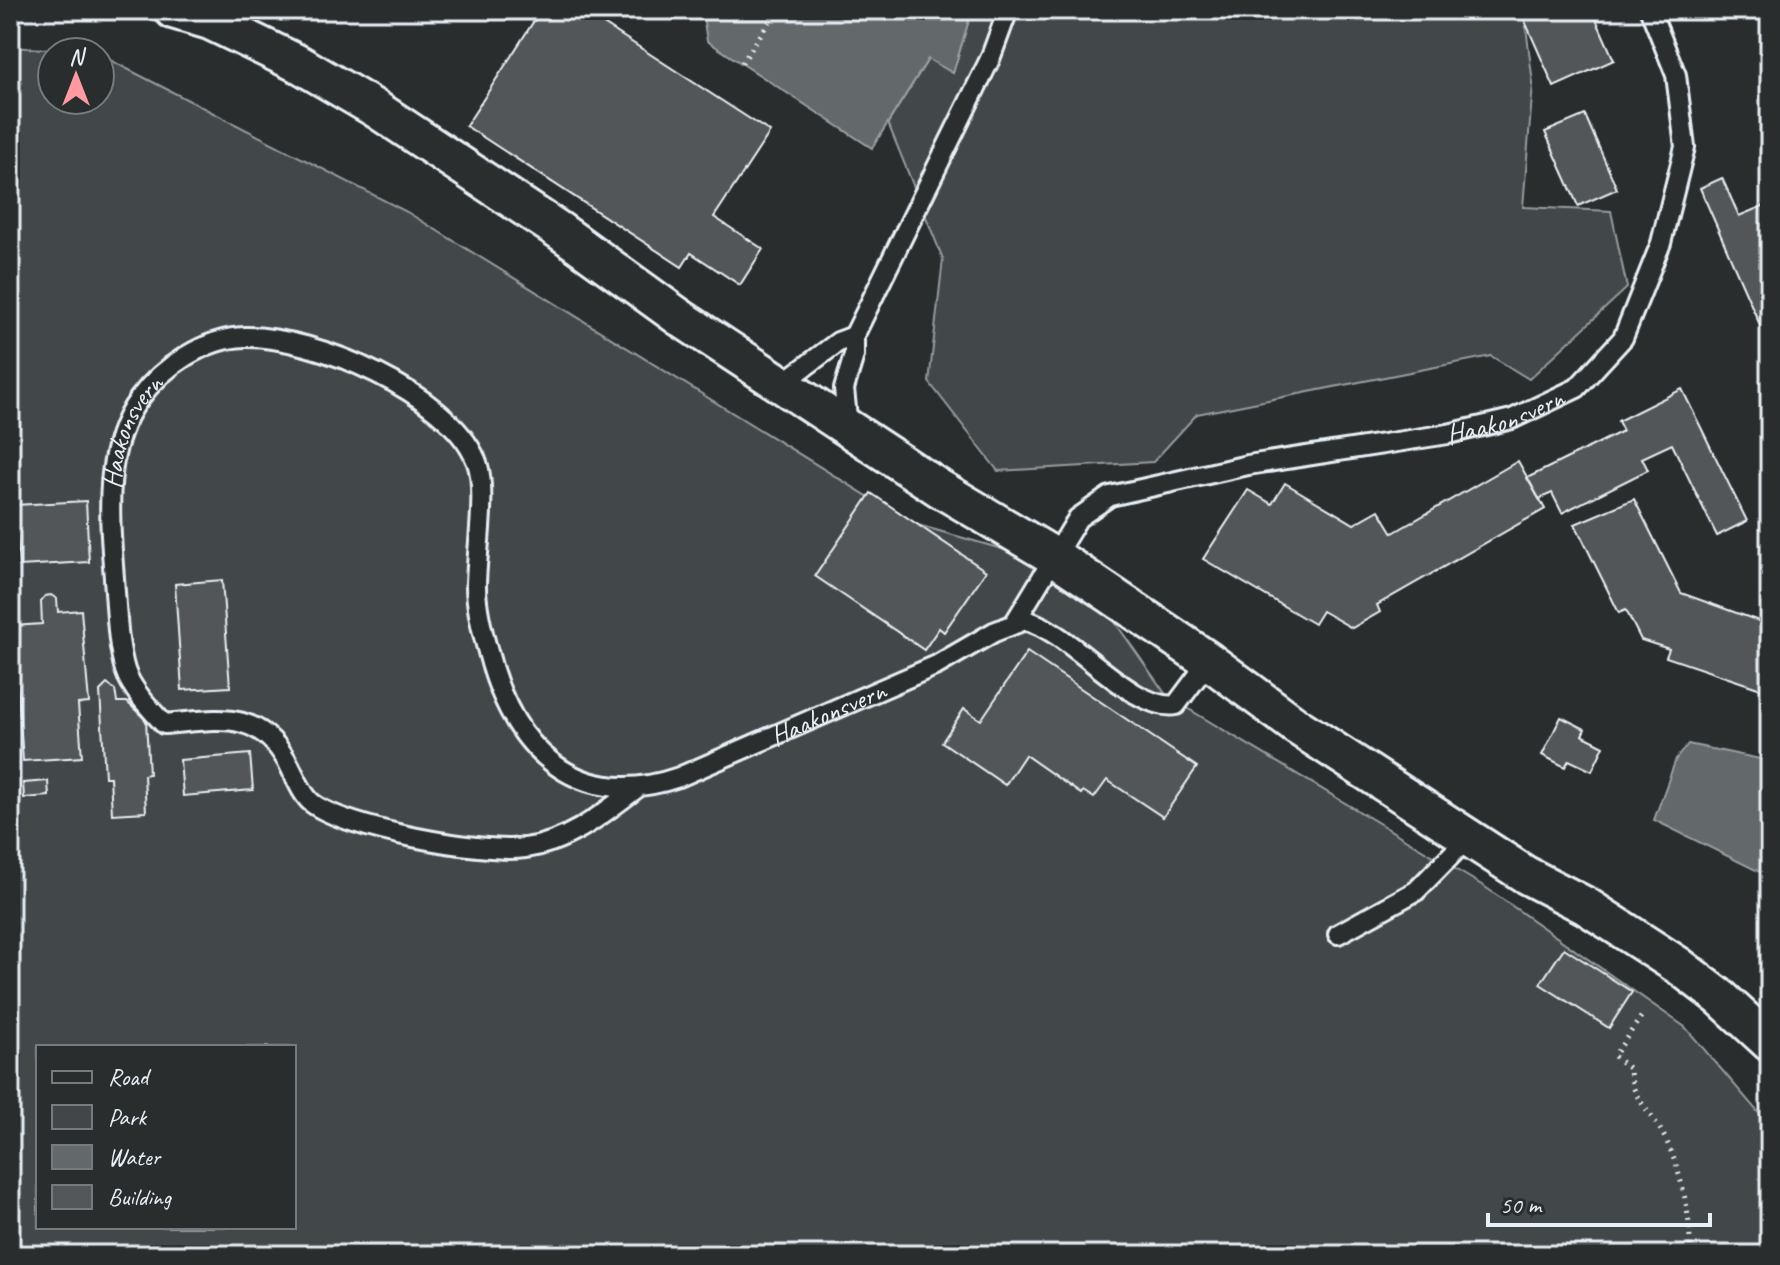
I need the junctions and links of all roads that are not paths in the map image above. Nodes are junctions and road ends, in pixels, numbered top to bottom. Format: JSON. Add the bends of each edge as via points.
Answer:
{"nodes":[{"id":1,"x":173,"y":10,"type":"edge"},
{"id":2,"x":1008,"y":10,"type":"edge"},
{"id":3,"x":1650,"y":10,"type":"edge"},
{"id":4,"x":854,"y":336,"type":"junction"},
{"id":5,"x":782,"y":384,"type":"junction"},
{"id":6,"x":848,"y":428,"type":"junction"},
{"id":7,"x":1055,"y":557,"type":"junction"},
{"id":8,"x":1015,"y":622,"type":"junction"},
{"id":9,"x":1209,"y":661,"type":"junction"},
{"id":10,"x":637,"y":788,"type":"junction"},
{"id":11,"x":1468,"y":838,"type":"junction"},
{"id":12,"x":1338,"y":934,"type":"dead end"},
{"id":13,"x":1770,"y":1043,"type":"edge"}],
"edges":[{"from":1,"to":5,"type":"street","via":[[210,21],[301,65],[376,109]]},
{"from":2,"to":4,"type":"lane","via":[[990,59]]},
{"from":3,"to":7,"type":"lane","name":"Haakonsvern","via":[[1676,75],[1685,147],[1661,243],[1623,338],[1577,388],[1512,419],[1448,434],[1248,465],[1110,496],[1078,518]]},
{"from":4,"to":5,"type":"lane"},
{"from":4,"to":6,"type":"lane","via":[[844,389]]},
{"from":5,"to":6,"type":"street"},
{"from":6,"to":7,"type":"street"},
{"from":7,"to":8,"type":"lane","name":"Haakonsvern"},
{"from":7,"to":9,"type":"street"},
{"from":8,"to":9,"type":"lane","via":[[1033,622],[1139,695],[1169,706],[1176,705]]},
{"from":8,"to":10,"type":"lane","name":"Haakonsvern","via":[[937,665],[748,749]]},
{"from":9,"to":11,"type":"street","via":[[1298,727]]},
{"from":10,"to":10,"type":"lane","name":"Haakonsvern","via":[[597,786],[558,768],[516,724],[503,702],[476,588],[478,464],[459,434],[423,402],[361,365],[308,347],[245,337],[206,346],[181,360],[138,400],[122,432],[111,482],[117,616],[126,672],[164,724],[223,720],[256,725],[280,747],[310,802],[340,818],[480,848],[526,848],[584,827]]},
{"from":11,"to":12,"type":"lane","via":[[1416,891]]},
{"from":11,"to":13,"type":"street","via":[[1679,966]]}]}
